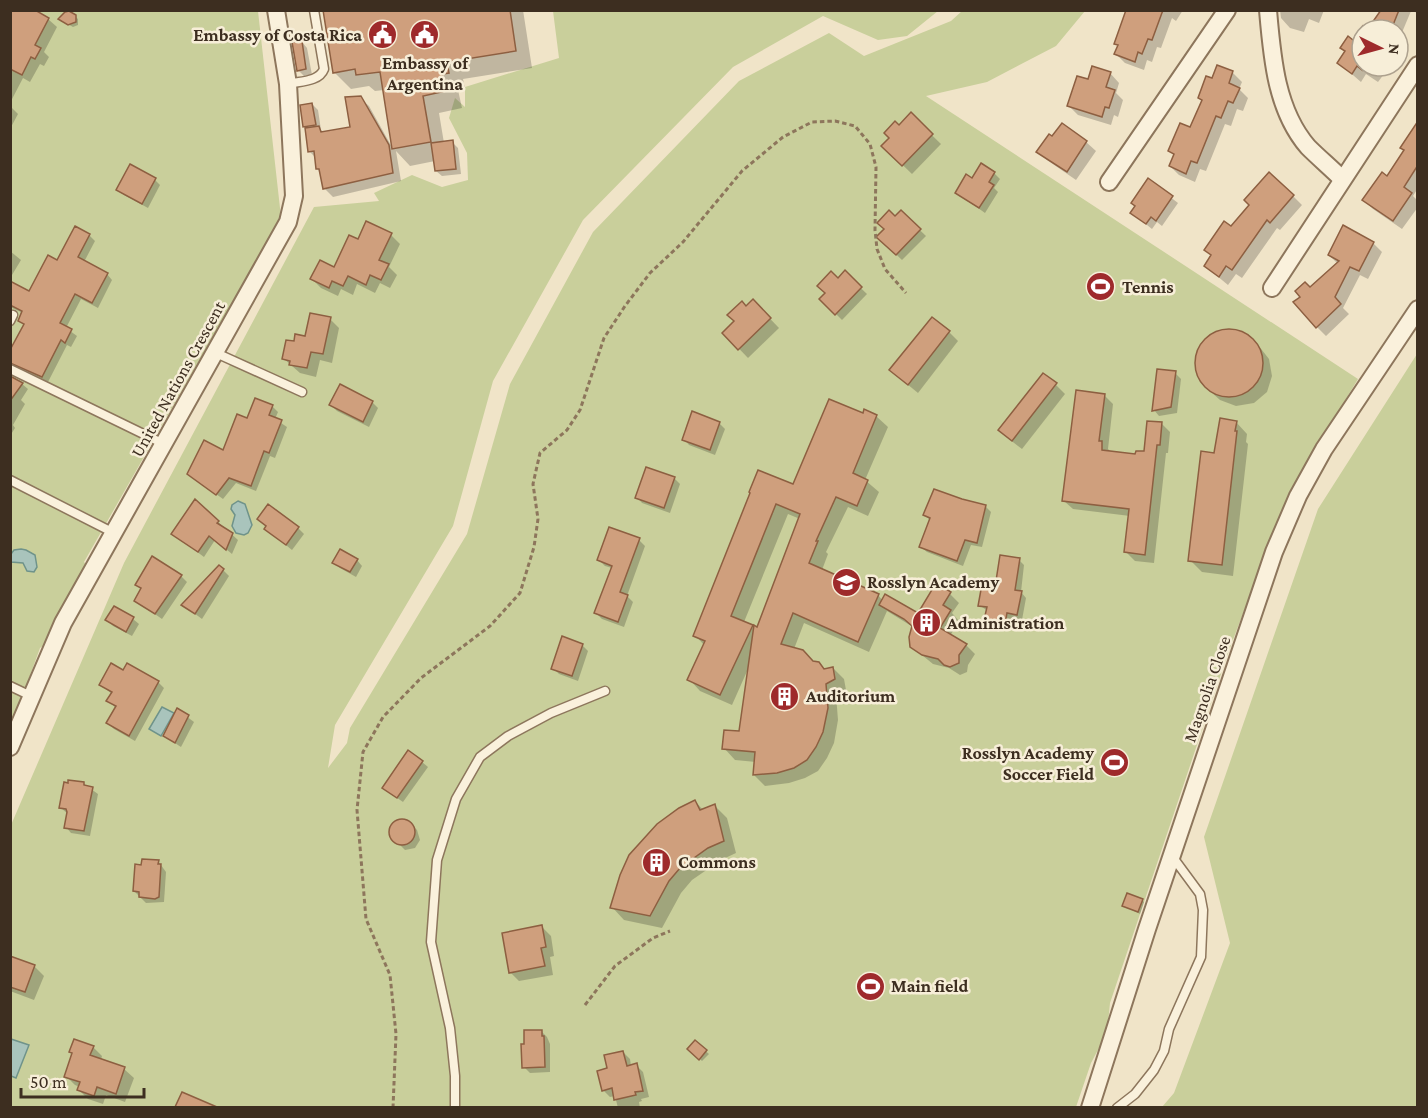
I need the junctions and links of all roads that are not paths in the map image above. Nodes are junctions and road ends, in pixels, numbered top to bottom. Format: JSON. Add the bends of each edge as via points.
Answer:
{"nodes":[{"id":1,"x":276,"y":10,"type":"edge"},
{"id":2,"x":314,"y":10,"type":"edge"},
{"id":3,"x":1227,"y":10,"type":"edge"},
{"id":4,"x":1268,"y":10,"type":"edge"},
{"id":5,"x":1418,"y":64,"type":"edge"},
{"id":6,"x":288,"y":84,"type":"junction"},
{"id":7,"x":1342,"y":179,"type":"junction"},
{"id":8,"x":1109,"y":182,"type":"dead end"},
{"id":9,"x":1272,"y":288,"type":"dead end"},
{"id":10,"x":1418,"y":309,"type":"edge"},
{"id":11,"x":216,"y":353,"type":"junction"},
{"id":12,"x":10,"y":369,"type":"edge"},
{"id":13,"x":302,"y":392,"type":"dead end"},
{"id":14,"x":165,"y":444,"type":"junction"},
{"id":15,"x":10,"y":480,"type":"edge"},
{"id":16,"x":114,"y":533,"type":"junction"},
{"id":17,"x":10,"y":686,"type":"edge"},
{"id":18,"x":605,"y":691,"type":"dead end"},
{"id":19,"x":31,"y":696,"type":"junction"},
{"id":20,"x":10,"y":747,"type":"edge"},
{"id":21,"x":1172,"y":856,"type":"junction"},
{"id":22,"x":455,"y":1107,"type":"edge"},
{"id":23,"x":1090,"y":1107,"type":"edge"},
{"id":24,"x":1117,"y":1107,"type":"edge"}],
"edges":[{"from":1,"to":6,"type":"street","name":"United Nations Crescent"},
{"from":2,"to":6,"type":"lane","via":[[322,75]]},
{"from":3,"to":8,"type":"street"},
{"from":4,"to":7,"type":"street","via":[[1276,78],[1290,120],[1308,146]]},
{"from":5,"to":7,"type":"street"},
{"from":6,"to":11,"type":"street","name":"United Nations Crescent","via":[[294,196],[288,222]]},
{"from":7,"to":9,"type":"street"},
{"from":10,"to":21,"type":"street","name":"Magnolia Close","via":[[1324,449],[1298,496],[1274,552]]},
{"from":11,"to":13,"type":"lane"},
{"from":11,"to":14,"type":"street","name":"United Nations Crescent"},
{"from":12,"to":14,"type":"lane"},
{"from":14,"to":16,"type":"street","name":"United Nations Crescent"},
{"from":15,"to":16,"type":"lane"},
{"from":16,"to":19,"type":"street","name":"United Nations Crescent","via":[[63,623]]},
{"from":17,"to":19,"type":"lane"},
{"from":18,"to":22,"type":"lane","via":[[551,713],[499,743],[480,757],[456,799],[437,860],[431,942],[450,1028]]},
{"from":19,"to":20,"type":"street","name":"United Nations Crescent"},
{"from":21,"to":23,"type":"street","name":"Magnolia Close"},
{"from":21,"to":24,"type":"lane","via":[[1200,894],[1201,957],[1154,1070],[1135,1094]]}]}
